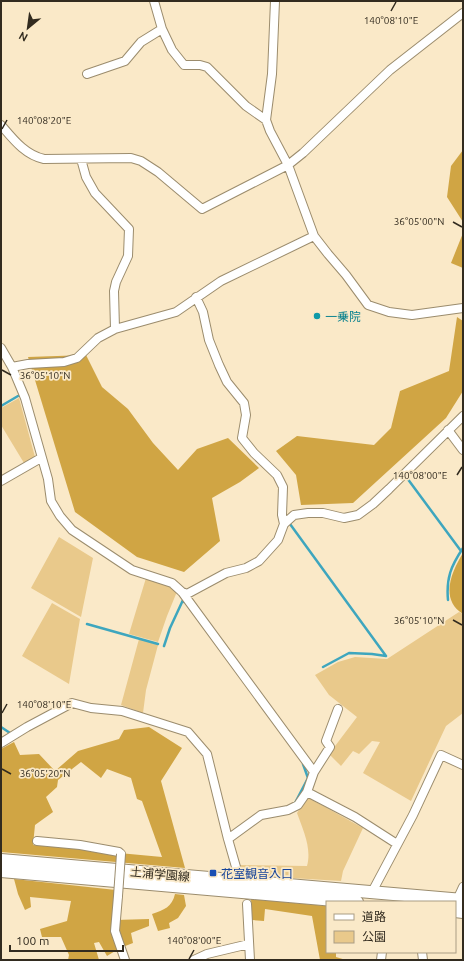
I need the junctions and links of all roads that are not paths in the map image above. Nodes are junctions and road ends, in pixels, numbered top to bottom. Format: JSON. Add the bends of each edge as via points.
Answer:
{"nodes":[{"id":1,"x":154,"y":1,"type":"edge"},
{"id":2,"x":275,"y":1,"type":"edge"},
{"id":3,"x":463,"y":13,"type":"edge"},
{"id":4,"x":162,"y":29,"type":"junction"},
{"id":5,"x":87,"y":74,"type":"dead end"},
{"id":6,"x":266,"y":120,"type":"junction"},
{"id":7,"x":1,"y":126,"type":"edge"},
{"id":8,"x":80,"y":159,"type":"junction"},
{"id":9,"x":288,"y":165,"type":"junction"},
{"id":10,"x":314,"y":236,"type":"junction"},
{"id":11,"x":196,"y":297,"type":"junction"},
{"id":12,"x":463,"y":308,"type":"edge"},
{"id":13,"x":115,"y":329,"type":"junction"},
{"id":14,"x":1,"y":348,"type":"edge"},
{"id":15,"x":12,"y":367,"type":"junction"},
{"id":16,"x":463,"y":416,"type":"edge"},
{"id":17,"x":448,"y":430,"type":"junction"},
{"id":18,"x":463,"y":450,"type":"edge"},
{"id":19,"x":41,"y":458,"type":"junction"},
{"id":20,"x":1,"y":481,"type":"edge"},
{"id":21,"x":284,"y":524,"type":"junction"},
{"id":22,"x":182,"y":592,"type":"junction"},
{"id":23,"x":338,"y":709,"type":"dead end"},
{"id":24,"x":1,"y":743,"type":"edge"},
{"id":25,"x":463,"y":765,"type":"edge"},
{"id":26,"x":314,"y":772,"type":"junction"},
{"id":27,"x":306,"y":792,"type":"junction"},
{"id":28,"x":228,"y":839,"type":"junction"},
{"id":29,"x":37,"y":841,"type":"dead end"},
{"id":30,"x":397,"y":844,"type":"junction"},
{"id":31,"x":1,"y":860,"type":"edge"},
{"id":32,"x":236,"y":867,"type":"tunnel mouth"},
{"id":33,"x":1,"y":871,"type":"edge"},
{"id":34,"x":196,"y":882,"type":"junction"},
{"id":35,"x":463,"y":887,"type":"edge"},
{"id":36,"x":372,"y":892,"type":"junction"},
{"id":37,"x":349,"y":901,"type":"edge"},
{"id":38,"x":436,"y":901,"type":"edge"},
{"id":39,"x":247,"y":904,"type":"tunnel mouth"},
{"id":40,"x":458,"y":904,"type":"edge"},
{"id":41,"x":463,"y":912,"type":"edge"},
{"id":42,"x":249,"y":944,"type":"junction"},
{"id":43,"x":125,"y":960,"type":"edge"},
{"id":44,"x":194,"y":960,"type":"edge"},
{"id":45,"x":250,"y":960,"type":"edge"}],
"edges":[{"from":1,"to":4,"type":"street"},
{"from":2,"to":6,"type":"street","via":[[272,74]]},
{"from":3,"to":9,"type":"street","via":[[390,70]]},
{"from":4,"to":5,"type":"street","via":[[141,42],[125,61]]},
{"from":4,"to":6,"type":"street","via":[[172,50],[184,65],[207,67],[246,106]]},
{"from":6,"to":9,"type":"street"},
{"from":7,"to":8,"type":"street","via":[[21,147],[35,157]]},
{"from":8,"to":9,"type":"street","via":[[130,158],[141,161],[202,209]]},
{"from":8,"to":13,"type":"street","via":[[95,193],[129,229],[128,256],[114,291]]},
{"from":9,"to":10,"type":"street"},
{"from":10,"to":11,"type":"street","via":[[221,281]]},
{"from":10,"to":12,"type":"street","via":[[368,305],[389,312],[412,315]]},
{"from":11,"to":13,"type":"street","via":[[176,312]]},
{"from":11,"to":21,"type":"street","via":[[219,365],[227,382],[244,403],[246,415],[242,438],[277,474],[283,488]]},
{"from":13,"to":15,"type":"street","via":[[98,338],[77,358],[64,362]]},
{"from":14,"to":15,"type":"street"},
{"from":15,"to":19,"type":"street","via":[[25,398]]},
{"from":16,"to":17,"type":"street"},
{"from":17,"to":18,"type":"street"},
{"from":17,"to":21,"type":"street","via":[[389,490],[358,515],[344,518],[323,513],[308,513],[294,515]]},
{"from":19,"to":20,"type":"street"},
{"from":19,"to":22,"type":"street","via":[[48,479],[51,501],[72,530],[132,570],[172,582]]},
{"from":21,"to":22,"type":"street","via":[[278,540],[258,561],[187,594]]},
{"from":22,"to":26,"type":"street"},
{"from":23,"to":26,"type":"street","via":[[326,741],[330,747]]},
{"from":24,"to":28,"type":"street","via":[[72,703],[122,711],[188,732],[207,754]]},
{"from":25,"to":30,"type":"street","via":[[441,755]]},
{"from":26,"to":27,"type":"street"},
{"from":27,"to":28,"type":"street","via":[[298,805],[261,816]]},
{"from":27,"to":30,"type":"street","via":[[355,817]]},
{"from":28,"to":32,"type":"street"},
{"from":29,"to":43,"type":"street","bridge":true,"via":[[80,845],[121,854],[115,931]]},
{"from":30,"to":36,"type":"street"},
{"from":31,"to":34,"type":"main road","name":"土浦学園線"},
{"from":33,"to":34,"type":"main road","name":"土浦学園線"},
{"from":34,"to":36,"type":"main road","name":"土浦学園線"},
{"from":34,"to":37,"type":"main road","name":"土浦学園線"},
{"from":35,"to":40,"type":"street"},
{"from":36,"to":38,"type":"main road","name":"土浦学園線"},
{"from":39,"to":42,"type":"street"},
{"from":40,"to":41,"type":"main road","name":"土浦学園線"},
{"from":42,"to":44,"type":"street","via":[[207,954]]},
{"from":42,"to":45,"type":"street"}]}
